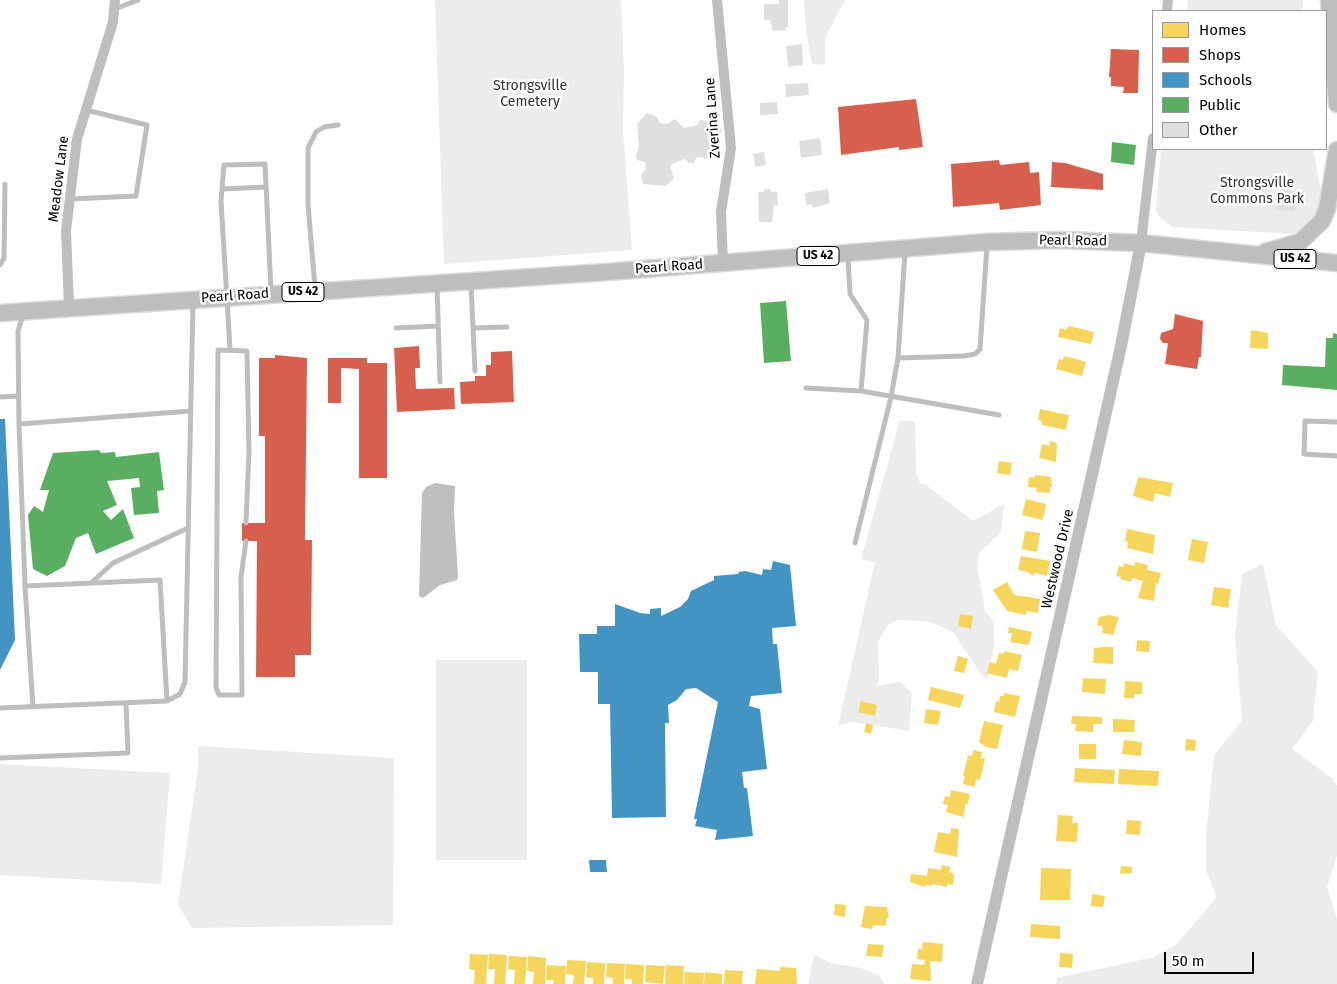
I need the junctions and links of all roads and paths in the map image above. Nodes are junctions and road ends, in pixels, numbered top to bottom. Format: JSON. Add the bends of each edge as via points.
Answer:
{"nodes":[{"id":1,"x":138,"y":0,"type":"edge"},
{"id":2,"x":717,"y":0,"type":"edge"},
{"id":3,"x":1329,"y":0,"type":"edge"},
{"id":4,"x":115,"y":5,"type":"edge"},
{"id":5,"x":1337,"y":104,"type":"edge"},
{"id":6,"x":86,"y":110,"type":"junction"},
{"id":7,"x":338,"y":125,"type":"dead end"},
{"id":8,"x":1152,"y":147,"type":"edge"},
{"id":9,"x":1337,"y":150,"type":"edge"},
{"id":10,"x":5,"y":184,"type":"dead end"},
{"id":11,"x":266,"y":187,"type":"junction"},
{"id":12,"x":222,"y":189,"type":"junction"},
{"id":13,"x":70,"y":199,"type":"junction"},
{"id":14,"x":987,"y":242,"type":"junction"},
{"id":15,"x":1141,"y":244,"type":"junction"},
{"id":16,"x":906,"y":248,"type":"junction"},
{"id":17,"x":1253,"y":255,"type":"junction"},
{"id":18,"x":848,"y":258,"type":"dead end"},
{"id":19,"x":1337,"y":263,"type":"edge"},
{"id":20,"x":723,"y":264,"type":"junction"},
{"id":21,"x":0,"y":265,"type":"edge"},
{"id":22,"x":471,"y":280,"type":"junction"},
{"id":23,"x":437,"y":282,"type":"junction"},
{"id":24,"x":315,"y":291,"type":"junction"},
{"id":25,"x":272,"y":294,"type":"junction"},
{"id":26,"x":228,"y":297,"type":"junction"},
{"id":27,"x":193,"y":299,"type":"junction"},
{"id":28,"x":69,"y":307,"type":"junction"},
{"id":29,"x":24,"y":311,"type":"junction"},
{"id":30,"x":0,"y":313,"type":"edge"},
{"id":31,"x":438,"y":326,"type":"junction"},
{"id":32,"x":507,"y":327,"type":"dead end"},
{"id":33,"x":396,"y":328,"type":"dead end"},
{"id":34,"x":473,"y":328,"type":"junction"},
{"id":35,"x":230,"y":349,"type":"junction"},
{"id":36,"x":898,"y":358,"type":"junction"},
{"id":37,"x":475,"y":371,"type":"dead end"},
{"id":38,"x":440,"y":382,"type":"dead end"},
{"id":39,"x":806,"y":388,"type":"dead end"},
{"id":40,"x":861,"y":391,"type":"junction"},
{"id":41,"x":18,"y":396,"type":"junction"},
{"id":42,"x":0,"y":397,"type":"edge"},
{"id":43,"x":892,"y":397,"type":"junction"},
{"id":44,"x":191,"y":411,"type":"junction"},
{"id":45,"x":999,"y":415,"type":"dead end"},
{"id":46,"x":1337,"y":422,"type":"edge"},
{"id":47,"x":19,"y":424,"type":"junction"},
{"id":48,"x":1337,"y":456,"type":"edge"},
{"id":49,"x":246,"y":523,"type":"dead end"},
{"id":50,"x":188,"y":528,"type":"junction"},
{"id":51,"x":246,"y":540,"type":"dead end"},
{"id":52,"x":855,"y":543,"type":"dead end"},
{"id":53,"x":90,"y":583,"type":"junction"},
{"id":54,"x":25,"y":586,"type":"junction"},
{"id":55,"x":167,"y":701,"type":"junction"},
{"id":56,"x":126,"y":703,"type":"junction"},
{"id":57,"x":33,"y":707,"type":"junction"},
{"id":58,"x":0,"y":708,"type":"edge"},
{"id":59,"x":0,"y":758,"type":"edge"},
{"id":60,"x":977,"y":984,"type":"edge"}],
"edges":[{"from":1,"to":4,"type":"lane"},
{"from":2,"to":20,"type":"street","name":"Zverina Lane","via":[[731,148],[721,212]]},
{"from":3,"to":5,"type":"main road"},
{"from":4,"to":6,"type":"street","name":"Meadow Lane","via":[[113,22]]},
{"from":6,"to":13,"type":"street","name":"Meadow Lane","via":[[77,139]]},
{"from":6,"to":13,"type":"lane","via":[[148,126],[136,196]]},
{"from":7,"to":24,"type":"lane","via":[[316,132],[308,148],[308,204]]},
{"from":8,"to":15,"type":"street","name":"Westwood Drive"},
{"from":9,"to":17,"type":"main road","via":[[1322,221],[1300,242]]},
{"from":10,"to":21,"type":"lane","via":[[4,258]]},
{"from":11,"to":12,"type":"lane"},
{"from":11,"to":12,"type":"lane","via":[[265,164],[224,165]]},
{"from":11,"to":25,"type":"lane"},
{"from":12,"to":26,"type":"lane"},
{"from":13,"to":28,"type":"street","name":"Meadow Lane","via":[[66,231]]},
{"from":14,"to":15,"type":"main road","name":"Pearl Road","number":"US 42","via":[[1062,240]]},
{"from":14,"to":16,"type":"main road","name":"Pearl Road","number":"US 42"},
{"from":14,"to":36,"type":"lane","via":[[980,350],[964,356]]},
{"from":15,"to":17,"type":"main road","name":"Pearl Road","number":"US 42"},
{"from":15,"to":60,"type":"street","name":"Westwood Drive","via":[[1117,364]]},
{"from":16,"to":20,"type":"main road","name":"Pearl Road","number":"US 42"},
{"from":16,"to":36,"type":"lane"},
{"from":17,"to":19,"type":"main road","name":"Pearl Road","number":"US 42"},
{"from":18,"to":40,"type":"lane","via":[[850,294],[867,320]]},
{"from":20,"to":22,"type":"main road","name":"Pearl Road","number":"US 42"},
{"from":22,"to":23,"type":"main road","name":"Pearl Road","number":"US 42"},
{"from":22,"to":34,"type":"lane"},
{"from":23,"to":24,"type":"main road","name":"Pearl Road","number":"US 42"},
{"from":23,"to":31,"type":"lane"},
{"from":24,"to":25,"type":"main road","name":"Pearl Road","number":"US 42"},
{"from":25,"to":26,"type":"main road","name":"Pearl Road","number":"US 42"},
{"from":26,"to":27,"type":"main road","name":"Pearl Road","number":"US 42"},
{"from":26,"to":35,"type":"lane"},
{"from":27,"to":28,"type":"main road","name":"Pearl Road","number":"US 42"},
{"from":27,"to":44,"type":"lane"},
{"from":28,"to":29,"type":"main road","name":"Pearl Road","number":"US 42"},
{"from":29,"to":30,"type":"main road","name":"Pearl Road","number":"US 42"},
{"from":29,"to":41,"type":"lane","via":[[18,331]]},
{"from":31,"to":33,"type":"lane"},
{"from":31,"to":38,"type":"lane"},
{"from":32,"to":34,"type":"lane"},
{"from":34,"to":37,"type":"lane"},
{"from":35,"to":49,"type":"lane","via":[[247,351],[250,452]]},
{"from":35,"to":51,"type":"lane","via":[[218,350],[216,687],[219,695],[242,695],[241,577]]},
{"from":36,"to":43,"type":"lane"},
{"from":39,"to":40,"type":"lane"},
{"from":40,"to":43,"type":"lane"},
{"from":41,"to":42,"type":"lane"},
{"from":41,"to":47,"type":"lane"},
{"from":43,"to":45,"type":"lane"},
{"from":43,"to":52,"type":"lane"},
{"from":44,"to":47,"type":"lane"},
{"from":44,"to":50,"type":"lane"},
{"from":46,"to":48,"type":"lane","via":[[1305,421],[1304,454]]},
{"from":47,"to":54,"type":"lane"},
{"from":50,"to":53,"type":"lane","via":[[113,562]]},
{"from":50,"to":55,"type":"lane","via":[[185,682],[180,694]]},
{"from":53,"to":54,"type":"lane"},
{"from":53,"to":55,"type":"lane","via":[[160,580]]},
{"from":54,"to":57,"type":"lane"},
{"from":55,"to":56,"type":"lane"},
{"from":56,"to":57,"type":"lane"},
{"from":56,"to":59,"type":"lane","via":[[128,753]]},
{"from":57,"to":58,"type":"lane"}]}
